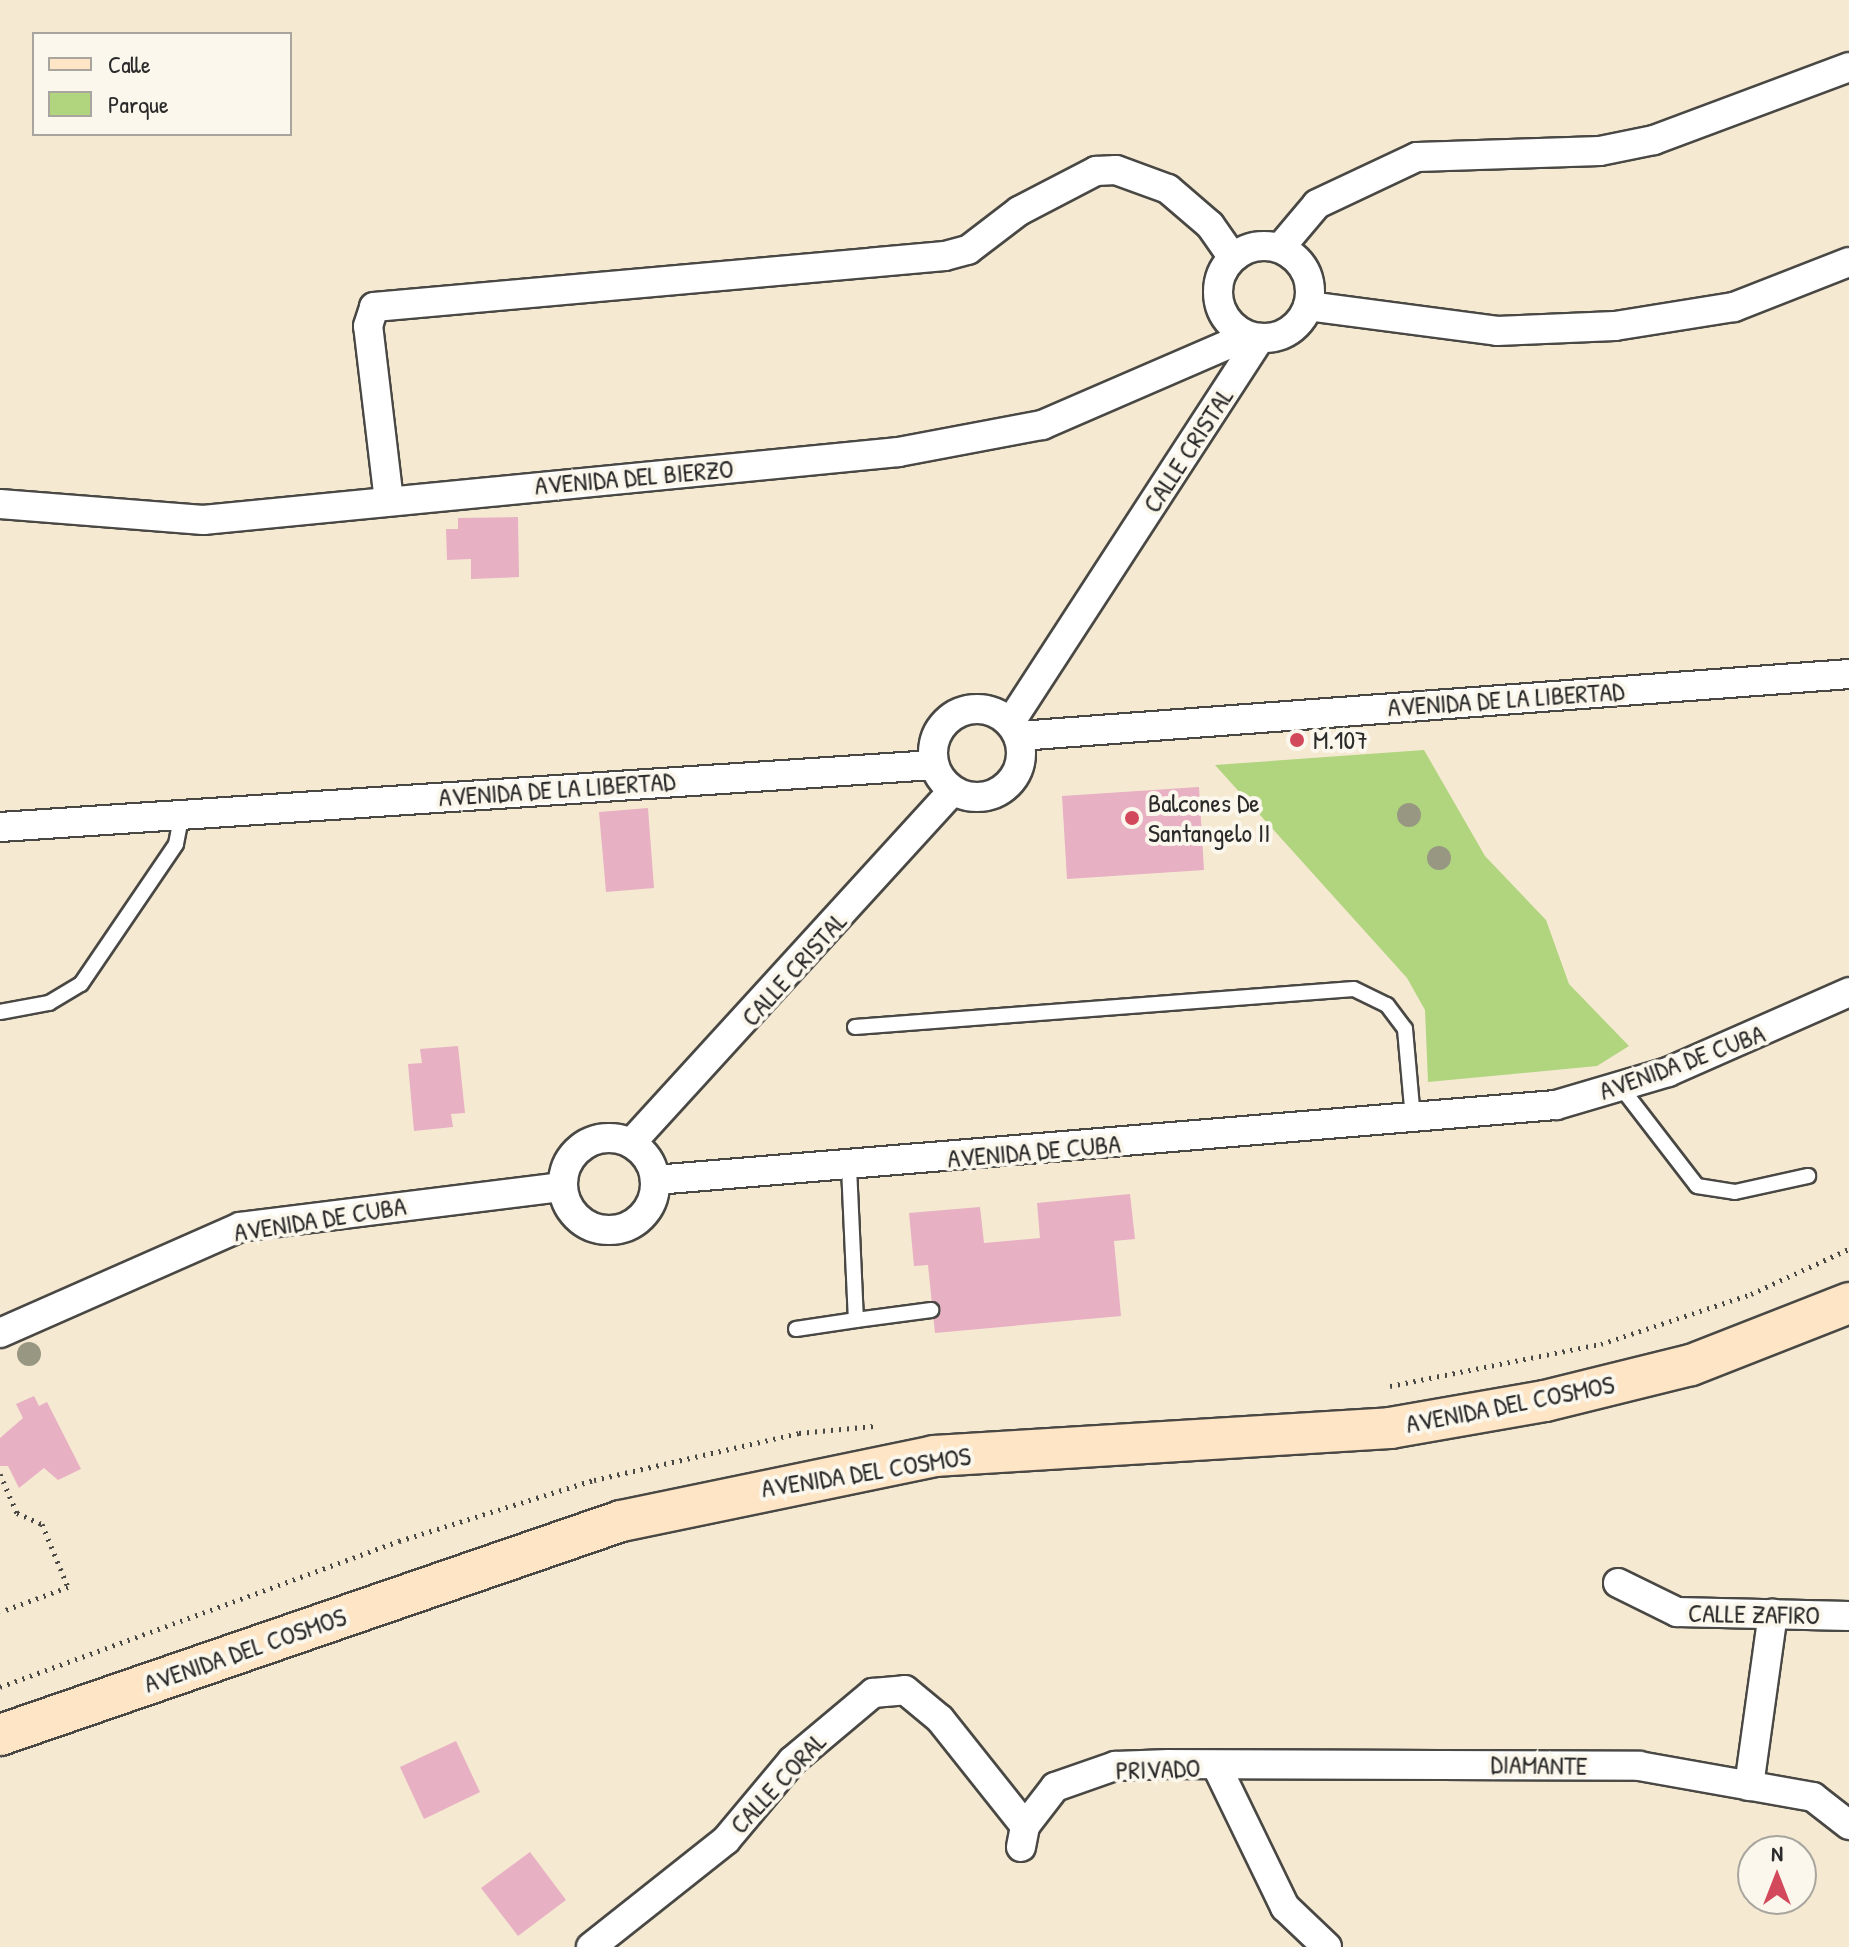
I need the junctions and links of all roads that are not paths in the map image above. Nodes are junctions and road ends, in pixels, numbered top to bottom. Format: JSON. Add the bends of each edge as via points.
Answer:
{"nodes":[{"id":1,"x":1849,"y":67,"type":"edge"},
{"id":2,"x":1280,"y":248,"type":"junction"},
{"id":3,"x":1233,"y":258,"type":"junction"},
{"id":4,"x":1849,"y":262,"type":"edge"},
{"id":5,"x":1308,"y":306,"type":"junction"},
{"id":6,"x":1254,"y":337,"type":"junction"},
{"id":7,"x":389,"y":501,"type":"junction"},
{"id":8,"x":0,"y":504,"type":"edge"},
{"id":9,"x":1849,"y":674,"type":"edge"},
{"id":10,"x":1015,"y":730,"type":"junction"},
{"id":11,"x":933,"y":765,"type":"junction"},
{"id":12,"x":952,"y":791,"type":"junction"},
{"id":13,"x":182,"y":813,"type":"junction"},
{"id":14,"x":0,"y":827,"type":"edge"},
{"id":15,"x":1849,"y":992,"type":"edge"},
{"id":16,"x":0,"y":1012,"type":"edge"},
{"id":17,"x":855,"y":1027,"type":"dead end"},
{"id":18,"x":1620,"y":1086,"type":"junction"},
{"id":19,"x":1413,"y":1119,"type":"junction"},
{"id":20,"x":632,"y":1142,"type":"junction"},
{"id":21,"x":849,"y":1167,"type":"junction"},
{"id":22,"x":1808,"y":1176,"type":"dead end"},
{"id":23,"x":655,"y":1180,"type":"junction"},
{"id":24,"x":563,"y":1187,"type":"junction"},
{"id":25,"x":1849,"y":1303,"type":"edge"},
{"id":26,"x":931,"y":1310,"type":"dead end"},
{"id":27,"x":856,"y":1320,"type":"junction"},
{"id":28,"x":796,"y":1329,"type":"dead end"},
{"id":29,"x":0,"y":1333,"type":"edge"},
{"id":30,"x":1618,"y":1583,"type":"dead end"},
{"id":31,"x":1773,"y":1614,"type":"junction"},
{"id":32,"x":1849,"y":1616,"type":"edge"},
{"id":33,"x":0,"y":1735,"type":"edge"},
{"id":34,"x":1217,"y":1767,"type":"junction"},
{"id":35,"x":1749,"y":1786,"type":"junction"},
{"id":36,"x":1849,"y":1825,"type":"edge"},
{"id":37,"x":1023,"y":1836,"type":"joint"},
{"id":38,"x":591,"y":1947,"type":"edge"},
{"id":39,"x":1327,"y":1947,"type":"edge"}],
"edges":[{"from":1,"to":2,"type":"street","via":[[1654,140],[1600,151],[1417,157],[1317,204]]},
{"from":2,"to":3,"type":"street","via":[[1264,245]]},
{"from":2,"to":5,"type":"street","via":[[1304,268]]},
{"from":3,"to":6,"type":"street","via":[[1221,273],[1218,300],[1234,328]]},
{"from":3,"to":7,"type":"street","via":[[1210,225],[1168,189],[1116,170],[1096,171],[1019,211],[968,250],[945,256],[374,307],[368,326]]},
{"from":4,"to":5,"type":"street","via":[[1734,307],[1615,326],[1497,331]]},
{"from":5,"to":6,"type":"street","via":[[1291,330]]},
{"from":6,"to":7,"type":"street","name":"AVENIDA DEL BIERZO","via":[[1042,425],[899,452]]},
{"from":6,"to":10,"type":"street","name":"CALLE CRISTAL"},
{"from":7,"to":8,"type":"street","name":"AVENIDA DEL BIERZO","via":[[203,520]]},
{"from":9,"to":10,"type":"street","name":"AVENIDA DE LA LIBERTAD"},
{"from":10,"to":11,"type":"street","via":[[983,709],[954,715],[934,739]]},
{"from":10,"to":12,"type":"street","via":[[1022,760],[1003,791],[989,798]]},
{"from":11,"to":12,"type":"street"},
{"from":11,"to":13,"type":"street","name":"AVENIDA DE LA LIBERTAD"},
{"from":12,"to":20,"type":"street","name":"CALLE CRISTAL"},
{"from":13,"to":14,"type":"street","name":"AVENIDA DE LA LIBERTAD"},
{"from":13,"to":16,"type":"lane","via":[[176,844],[81,984],[49,1003]]},
{"from":15,"to":18,"type":"street","name":"AVENIDA DE CUBA"},
{"from":17,"to":19,"type":"lane","via":[[1354,989],[1387,1005],[1405,1029]]},
{"from":18,"to":19,"type":"street","name":"AVENIDA DE CUBA","via":[[1556,1105]]},
{"from":18,"to":22,"type":"lane","via":[[1697,1186],[1735,1192]]},
{"from":19,"to":21,"type":"street","name":"AVENIDA DE CUBA"},
{"from":20,"to":23,"type":"street"},
{"from":20,"to":24,"type":"street","via":[[596,1140],[581,1148]]},
{"from":21,"to":23,"type":"street","name":"AVENIDA DE CUBA"},
{"from":21,"to":27,"type":"lane"},
{"from":23,"to":24,"type":"street","via":[[648,1210],[622,1229],[584,1223]]},
{"from":24,"to":29,"type":"street","name":"AVENIDA DE CUBA","via":[[240,1227]]},
{"from":25,"to":33,"type":"street","name":"AVENIDA DEL COSMOS","via":[[1691,1365],[1545,1401],[1390,1428],[934,1456],[693,1504],[621,1521]]},
{"from":26,"to":27,"type":"lane"},
{"from":27,"to":28,"type":"lane"},
{"from":30,"to":31,"type":"street","name":"CALLE ZAFIRO","via":[[1677,1612]]},
{"from":31,"to":32,"type":"street","name":"CALLE ZAFIRO"},
{"from":31,"to":35,"type":"street"},
{"from":34,"to":35,"type":"street","name":"DIAMANTE","via":[[1639,1766]]},
{"from":34,"to":37,"type":"street","name":"PRIVADO","via":[[1115,1766],[1055,1787]]},
{"from":34,"to":39,"type":"street","via":[[1285,1907]]},
{"from":35,"to":36,"type":"street","name":"DIAMANTE","via":[[1813,1797]]},
{"from":37,"to":38,"type":"street","name":"CALLE CORAL","via":[[940,1719],[905,1690],[873,1693],[792,1761],[726,1840]]}]}
